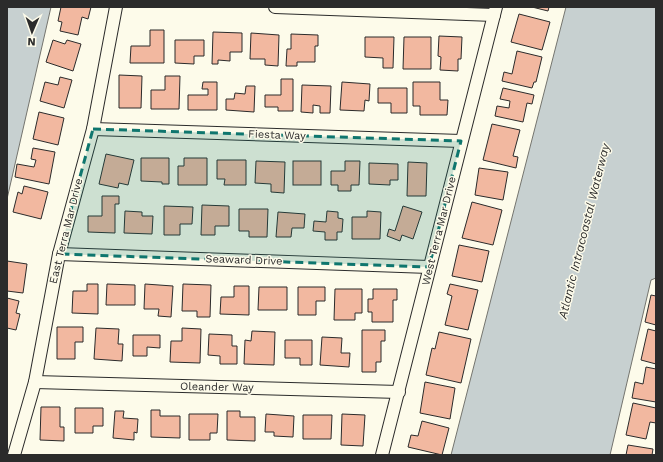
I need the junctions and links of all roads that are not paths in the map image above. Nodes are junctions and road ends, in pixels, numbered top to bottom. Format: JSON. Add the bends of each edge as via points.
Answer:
{"nodes":[{"id":1,"x":116,"y":7,"type":"edge"},
{"id":2,"x":275,"y":7,"type":"edge"},
{"id":3,"x":495,"y":11,"type":"edge"},
{"id":4,"x":93,"y":129,"type":"junction"},
{"id":5,"x":461,"y":141,"type":"junction"},
{"id":6,"x":59,"y":254,"type":"junction"},
{"id":7,"x":429,"y":267,"type":"junction"},
{"id":8,"x":35,"y":382,"type":"junction"},
{"id":9,"x":398,"y":392,"type":"junction"},
{"id":10,"x":14,"y":455,"type":"edge"},
{"id":11,"x":382,"y":455,"type":"edge"}],
"edges":[{"from":1,"to":4,"type":"street","name":"East Terra Mar Drive"},
{"from":2,"to":3,"type":"street"},
{"from":3,"to":5,"type":"street","name":"West Terra Mar Drive"},
{"from":4,"to":5,"type":"street","name":"Fiesta Way"},
{"from":4,"to":6,"type":"street","name":"East Terra Mar Drive"},
{"from":5,"to":7,"type":"street","name":"West Terra Mar Drive"},
{"from":6,"to":7,"type":"street","name":"Seaward Drive"},
{"from":6,"to":8,"type":"street","name":"East Terra Mar Drive"},
{"from":7,"to":9,"type":"street","name":"West Terra Mar Drive"},
{"from":8,"to":9,"type":"street","name":"Oleander Way"},
{"from":8,"to":10,"type":"street","name":"East Terra Mar Drive"},
{"from":9,"to":11,"type":"street","name":"West Terra Mar Drive"}]}
